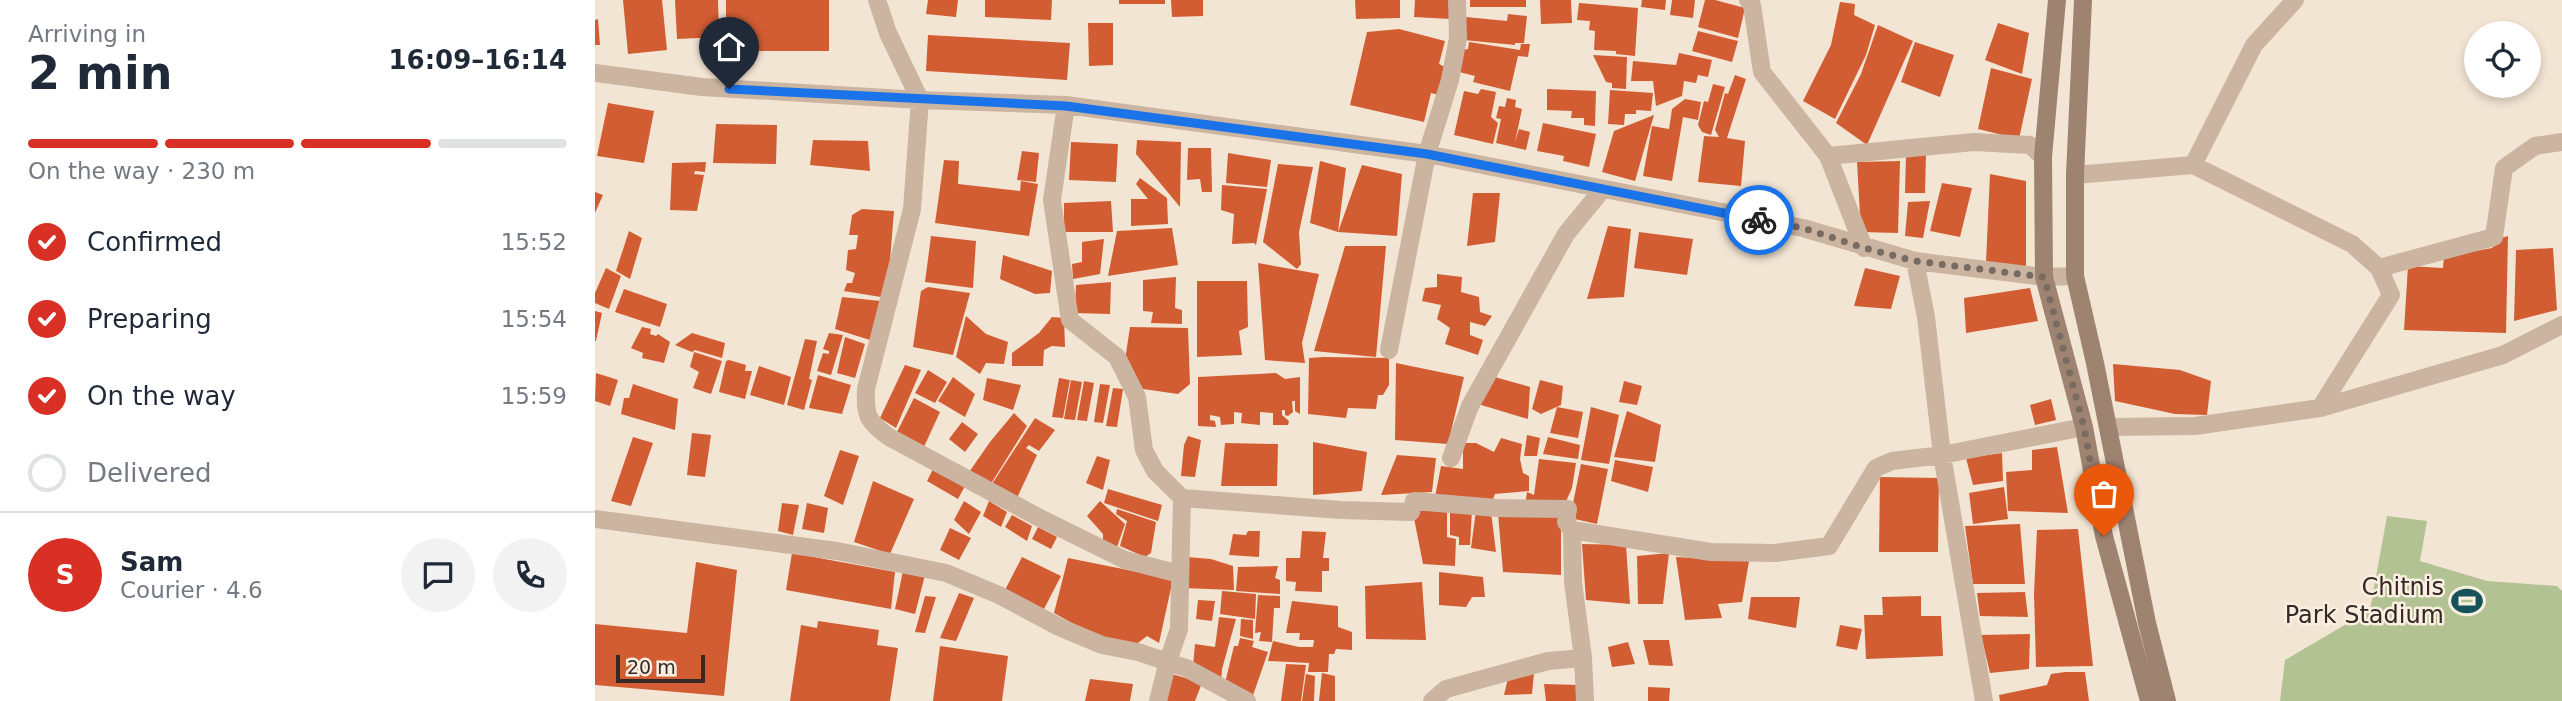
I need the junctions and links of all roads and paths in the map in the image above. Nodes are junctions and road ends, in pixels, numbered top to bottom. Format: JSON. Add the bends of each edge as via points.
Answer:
{"nodes":[{"id":1,"x":877,"y":0,"type":"edge"},
{"id":2,"x":1457,"y":0,"type":"edge"},
{"id":3,"x":1748,"y":0,"type":"edge"},
{"id":4,"x":2057,"y":0,"type":"edge"},
{"id":5,"x":2083,"y":0,"type":"edge"},
{"id":6,"x":2295,"y":0,"type":"edge"},
{"id":7,"x":595,"y":73,"type":"edge"},
{"id":8,"x":920,"y":100,"type":"junction"},
{"id":9,"x":1066,"y":106,"type":"junction"},
{"id":10,"x":2562,"y":142,"type":"edge"},
{"id":11,"x":1427,"y":154,"type":"junction"},
{"id":12,"x":1828,"y":156,"type":"junction"},
{"id":13,"x":2043,"y":157,"type":"junction"},
{"id":14,"x":2193,"y":165,"type":"junction"},
{"id":15,"x":2075,"y":175,"type":"junction"},
{"id":16,"x":1602,"y":190,"type":"junction"},
{"id":17,"x":1864,"y":248,"type":"junction"},
{"id":18,"x":1915,"y":261,"type":"junction"},
{"id":19,"x":2379,"y":268,"type":"junction"},
{"id":20,"x":2075,"y":276,"type":"junction"},
{"id":21,"x":2044,"y":277,"type":"junction"},
{"id":22,"x":2562,"y":325,"type":"edge"},
{"id":23,"x":1389,"y":349,"type":"dead end"},
{"id":24,"x":2321,"y":408,"type":"junction"},
{"id":25,"x":2084,"y":427,"type":"junction"},
{"id":26,"x":2108,"y":427,"type":"junction"},
{"id":27,"x":1942,"y":454,"type":"junction"},
{"id":28,"x":1451,"y":458,"type":"dead end"},
{"id":29,"x":1182,"y":498,"type":"junction"},
{"id":30,"x":595,"y":519,"type":"edge"},
{"id":31,"x":1572,"y":530,"type":"junction"},
{"id":32,"x":1180,"y":574,"type":"junction"},
{"id":33,"x":1583,"y":657,"type":"junction"},
{"id":34,"x":1168,"y":662,"type":"junction"},
{"id":35,"x":1158,"y":701,"type":"edge"},
{"id":36,"x":1247,"y":701,"type":"edge"},
{"id":37,"x":1432,"y":701,"type":"edge"},
{"id":38,"x":1585,"y":701,"type":"edge"},
{"id":39,"x":1983,"y":701,"type":"edge"},
{"id":40,"x":2149,"y":701,"type":"edge"},
{"id":41,"x":2167,"y":701,"type":"edge"}],
"edges":[{"from":1,"to":8,"type":"street"},
{"from":2,"to":11,"type":"street","via":[[1458,38],[1450,80]]},
{"from":3,"to":12,"type":"street","via":[[1762,72]]},
{"from":4,"to":13,"type":"main road"},
{"from":5,"to":15,"type":"main road"},
{"from":6,"to":14,"type":"street","via":[[2255,45]]},
{"from":7,"to":8,"type":"street","via":[[702,87]]},
{"from":8,"to":9,"type":"street"},
{"from":8,"to":32,"type":"street","via":[[912,209],[866,389],[865,408],[871,424],[1125,561]]},
{"from":9,"to":11,"type":"street"},
{"from":9,"to":29,"type":"street","via":[[1052,200],[1070,320],[1117,357],[1137,397],[1144,450],[1155,471]]},
{"from":10,"to":19,"type":"street","via":[[2535,146],[2504,168],[2494,237]]},
{"from":11,"to":16,"type":"street"},
{"from":11,"to":23,"type":"street"},
{"from":12,"to":13,"type":"street","via":[[1974,142],[2030,145]]},
{"from":12,"to":17,"type":"street"},
{"from":13,"to":21,"type":"main road"},
{"from":14,"to":15,"type":"street"},
{"from":14,"to":19,"type":"street","via":[[2352,244]]},
{"from":15,"to":20,"type":"main road"},
{"from":16,"to":17,"type":"street","via":[[1803,228]]},
{"from":16,"to":28,"type":"street","via":[[1566,234],[1470,407]]},
{"from":17,"to":18,"type":"street"},
{"from":18,"to":21,"type":"street"},
{"from":18,"to":27,"type":"street"},
{"from":19,"to":24,"type":"street","via":[[2392,295]]},
{"from":20,"to":21,"type":"street"},
{"from":20,"to":26,"type":"main road"},
{"from":21,"to":25,"type":"main road"},
{"from":22,"to":24,"type":"street","via":[[2503,355]]},
{"from":24,"to":26,"type":"street","via":[[2195,426]]},
{"from":25,"to":27,"type":"street"},
{"from":25,"to":40,"type":"main road","via":[[2104,536]]},
{"from":26,"to":41,"type":"main road"},
{"from":27,"to":31,"type":"street","via":[[1892,461],[1876,468],[1829,546],[1711,552]]},
{"from":27,"to":39,"type":"street"},
{"from":29,"to":31,"type":"street","via":[[1341,510],[1411,512],[1414,501],[1567,509],[1566,522]]},
{"from":29,"to":32,"type":"street"},
{"from":30,"to":34,"type":"street","via":[[837,551],[946,573],[1102,645]]},
{"from":31,"to":33,"type":"street"},
{"from":32,"to":34,"type":"street","via":[[1179,629]]},
{"from":33,"to":37,"type":"street","via":[[1446,689]]},
{"from":33,"to":38,"type":"street"},
{"from":34,"to":35,"type":"street"},
{"from":34,"to":36,"type":"street"}]}
